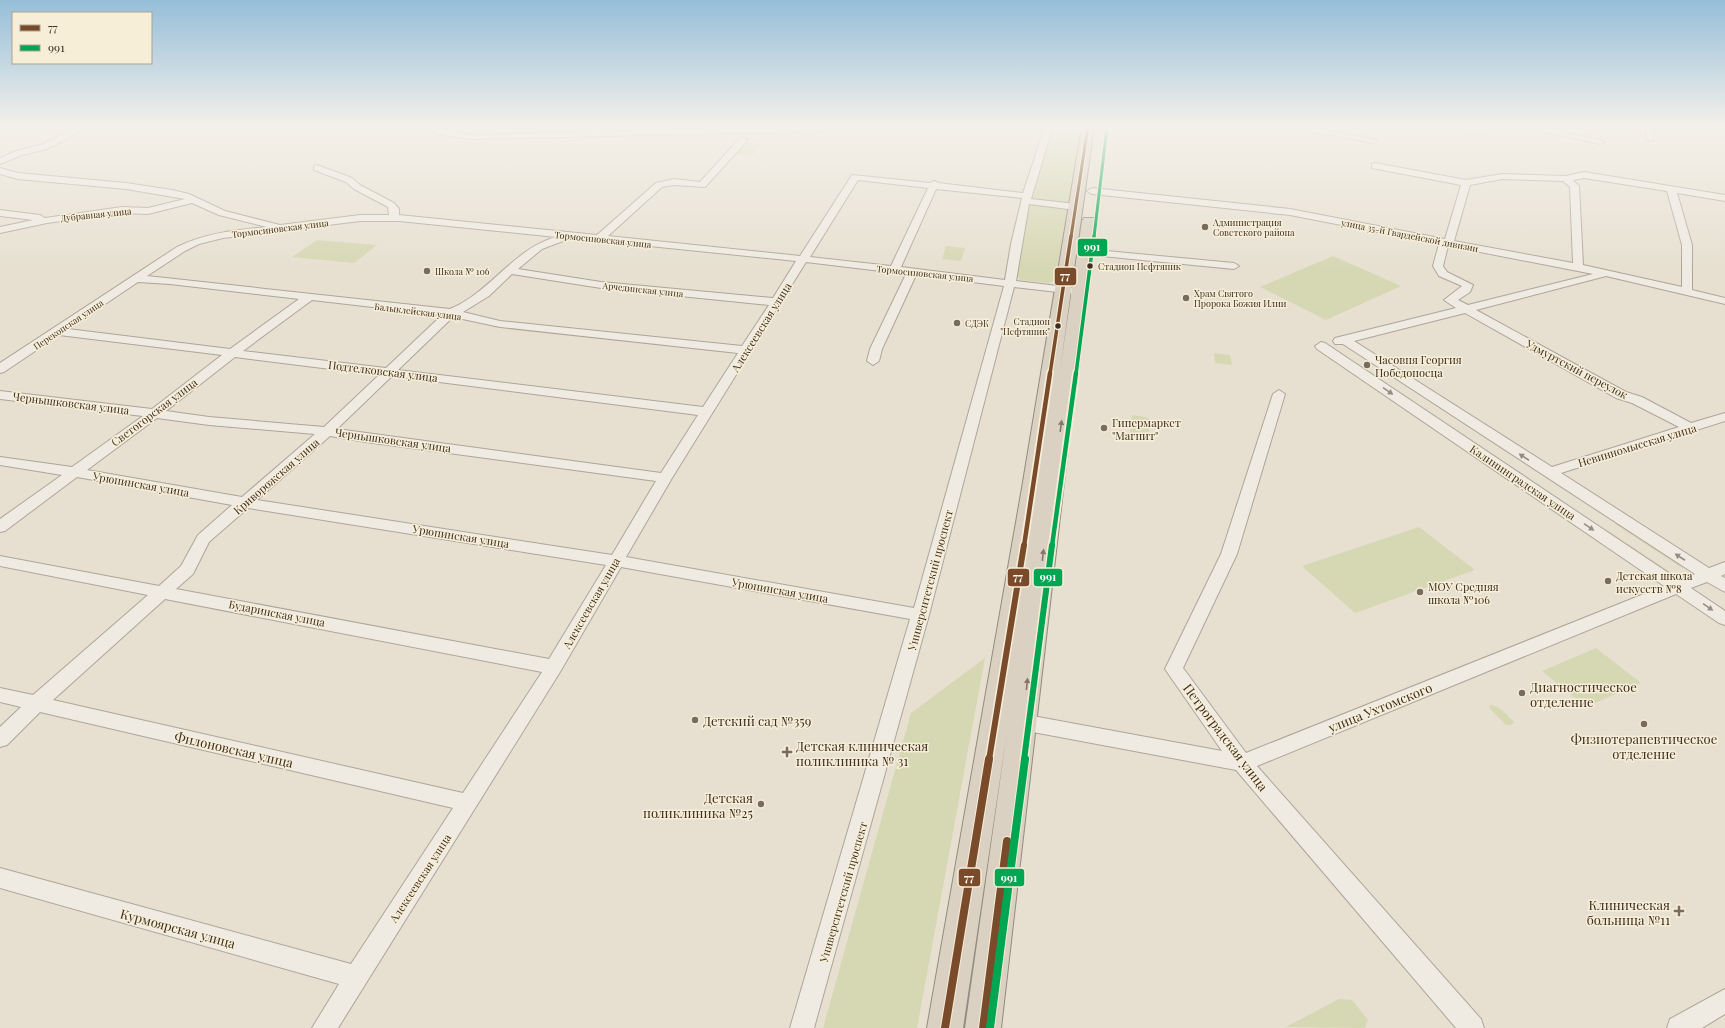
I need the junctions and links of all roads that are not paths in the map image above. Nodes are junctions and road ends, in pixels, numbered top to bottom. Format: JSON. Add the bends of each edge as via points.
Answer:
{"nodes":[{"id":1,"x":11,"y":174,"type":"edge"},
{"id":2,"x":333,"y":174,"type":"edge"},
{"id":3,"x":712,"y":174,"type":"edge"},
{"id":4,"x":1033,"y":174,"type":"edge"},
{"id":5,"x":1085,"y":174,"type":"edge"},
{"id":6,"x":1089,"y":174,"type":"edge"},
{"id":7,"x":1416,"y":174,"type":"edge"},
{"id":8,"x":855,"y":177,"type":"joint"},
{"id":9,"x":1566,"y":179,"type":"junction"},
{"id":10,"x":934,"y":184,"type":"junction"},
{"id":11,"x":1466,"y":184,"type":"junction"},
{"id":12,"x":1671,"y":189,"type":"junction"},
{"id":13,"x":1725,"y":198,"type":"edge"},
{"id":14,"x":1026,"y":199,"type":"junction"},
{"id":15,"x":1084,"y":199,"type":"junction"},
{"id":16,"x":191,"y":200,"type":"junction"},
{"id":17,"x":0,"y":214,"type":"edge"},
{"id":18,"x":394,"y":218,"type":"junction"},
{"id":19,"x":47,"y":220,"type":"junction"},
{"id":20,"x":281,"y":228,"type":"junction"},
{"id":21,"x":0,"y":230,"type":"edge"},
{"id":22,"x":571,"y":235,"type":"junction"},
{"id":23,"x":600,"y":238,"type":"junction"},
{"id":24,"x":1445,"y":242,"type":"junction"},
{"id":25,"x":1085,"y":252,"type":"junction"},
{"id":26,"x":803,"y":259,"type":"junction"},
{"id":27,"x":1234,"y":266,"type":"dead end"},
{"id":28,"x":1578,"y":268,"type":"junction"},
{"id":29,"x":894,"y":270,"type":"junction"},
{"id":30,"x":511,"y":271,"type":"junction"},
{"id":31,"x":912,"y":272,"type":"junction"},
{"id":32,"x":1606,"y":273,"type":"junction"},
{"id":33,"x":136,"y":279,"type":"junction"},
{"id":34,"x":1010,"y":283,"type":"junction"},
{"id":35,"x":1072,"y":291,"type":"junction"},
{"id":36,"x":1687,"y":293,"type":"junction"},
{"id":37,"x":308,"y":298,"type":"junction"},
{"id":38,"x":1725,"y":301,"type":"edge"},
{"id":39,"x":776,"y":302,"type":"junction"},
{"id":40,"x":1464,"y":308,"type":"junction"},
{"id":41,"x":451,"y":313,"type":"junction"},
{"id":42,"x":57,"y":331,"type":"junction"},
{"id":43,"x":1345,"y":340,"type":"junction"},
{"id":44,"x":747,"y":350,"type":"junction"},
{"id":45,"x":232,"y":353,"type":"junction"},
{"id":46,"x":873,"y":361,"type":"dead end"},
{"id":47,"x":0,"y":369,"type":"edge"},
{"id":48,"x":389,"y":371,"type":"junction"},
{"id":49,"x":1393,"y":371,"type":"junction"},
{"id":50,"x":1367,"y":378,"type":"junction"},
{"id":51,"x":1279,"y":394,"type":"dead end"},
{"id":52,"x":0,"y":395,"type":"edge"},
{"id":53,"x":708,"y":412,"type":"junction"},
{"id":54,"x":155,"y":413,"type":"junction"},
{"id":55,"x":1725,"y":417,"type":"edge"},
{"id":56,"x":1690,"y":428,"type":"junction"},
{"id":57,"x":327,"y":431,"type":"junction"},
{"id":58,"x":0,"y":461,"type":"edge"},
{"id":59,"x":74,"y":472,"type":"junction"},
{"id":60,"x":1548,"y":472,"type":"junction"},
{"id":61,"x":665,"y":478,"type":"junction"},
{"id":62,"x":246,"y":503,"type":"junction"},
{"id":63,"x":0,"y":527,"type":"edge"},
{"id":64,"x":0,"y":561,"type":"edge"},
{"id":65,"x":616,"y":561,"type":"junction"},
{"id":66,"x":1725,"y":568,"type":"edge"},
{"id":67,"x":1708,"y":575,"type":"junction"},
{"id":68,"x":1725,"y":586,"type":"edge"},
{"id":69,"x":1679,"y":587,"type":"junction"},
{"id":70,"x":164,"y":591,"type":"junction"},
{"id":71,"x":921,"y":615,"type":"junction"},
{"id":72,"x":1725,"y":619,"type":"edge"},
{"id":73,"x":554,"y":667,"type":"junction"},
{"id":74,"x":0,"y":695,"type":"edge"},
{"id":75,"x":37,"y":703,"type":"junction"},
{"id":76,"x":1022,"y":722,"type":"junction"},
{"id":77,"x":0,"y":739,"type":"edge"},
{"id":78,"x":1242,"y":763,"type":"junction"},
{"id":79,"x":468,"y":803,"type":"junction"},
{"id":80,"x":0,"y":878,"type":"edge"},
{"id":81,"x":356,"y":977,"type":"junction"},
{"id":82,"x":1725,"y":1002,"type":"edge"},
{"id":83,"x":324,"y":1028,"type":"edge"},
{"id":84,"x":802,"y":1028,"type":"edge"},
{"id":85,"x":945,"y":1028,"type":"edge"},
{"id":86,"x":983,"y":1028,"type":"edge"},
{"id":87,"x":1472,"y":1028,"type":"edge"},
{"id":88,"x":1679,"y":1028,"type":"edge"}],
"edges":[{"from":1,"to":16,"type":"street","via":[[126,186],[172,193]]},
{"from":2,"to":18,"type":"street","via":[[349,180],[391,205],[394,209]]},
{"from":3,"to":23,"type":"street","via":[[702,185],[674,182],[658,185]]},
{"from":4,"to":14,"type":"street","name":"Университетский проспект"},
{"from":5,"to":15,"type":"highway"},
{"from":6,"to":15,"type":"highway"},
{"from":7,"to":11,"type":"street"},
{"from":8,"to":10,"type":"street","name":"улица 35-й Гвардейской дивизии"},
{"from":8,"to":26,"type":"street","name":"Алексеевская улица"},
{"from":9,"to":11,"type":"street","via":[[1480,178]]},
{"from":9,"to":12,"type":"street","via":[[1584,175]]},
{"from":9,"to":28,"type":"street","via":[[1574,186]]},
{"from":10,"to":14,"type":"street","name":"улица 35-й Гвардейской дивизии"},
{"from":10,"to":29,"type":"street"},
{"from":11,"to":24,"type":"street","via":[[1449,241]]},
{"from":12,"to":13,"type":"street"},
{"from":12,"to":36,"type":"street","via":[[1687,245]]},
{"from":14,"to":15,"type":"street","name":"улица 35-й Гвардейской дивизии"},
{"from":14,"to":34,"type":"street","name":"Университетский проспект","via":[[1014,248]]},
{"from":15,"to":24,"type":"street","name":"улица 35-й Гвардейской дивизии","via":[[1267,209]]},
{"from":15,"to":25,"type":"highway"},
{"from":15,"to":35,"type":"highway"},
{"from":16,"to":19,"type":"street","name":"Дубравная улица","via":[[148,211],[122,210]]},
{"from":16,"to":20,"type":"street","via":[[222,213],[267,222]]},
{"from":17,"to":19,"type":"street"},
{"from":18,"to":20,"type":"street","name":"Тормосиновская улица","via":[[360,218]]},
{"from":18,"to":22,"type":"street","name":"Тормосиновская улица"},
{"from":19,"to":21,"type":"street","name":"Дубравная улица"},
{"from":20,"to":33,"type":"street","name":"Тормосиновская улица","via":[[223,235],[195,242]]},
{"from":22,"to":23,"type":"street","name":"Тормосиновская улица"},
{"from":22,"to":30,"type":"street","name":"Криворожская улица","via":[[536,248]]},
{"from":23,"to":26,"type":"street","name":"Тормосиновская улица"},
{"from":24,"to":28,"type":"street","name":"улица 35-й Гвардейской дивизии"},
{"from":24,"to":40,"type":"street","name":"Удмуртский переулок","via":[[1438,266],[1443,274],[1468,285],[1466,290],[1450,300]]},
{"from":25,"to":27,"type":"street"},
{"from":25,"to":35,"type":"highway"},
{"from":26,"to":29,"type":"street","name":"Тормосиновская улица"},
{"from":26,"to":39,"type":"street","name":"Алексеевская улица"},
{"from":28,"to":32,"type":"street","name":"улица 35-й Гвардейской дивизии"},
{"from":29,"to":31,"type":"street","name":"Тормосиновская улица"},
{"from":30,"to":39,"type":"street","name":"Арчединская улица","via":[[601,284]]},
{"from":30,"to":41,"type":"street","name":"Криворожская улица","via":[[467,308]]},
{"from":31,"to":34,"type":"street","name":"Тормосиновская улица"},
{"from":31,"to":46,"type":"street","via":[[876,349]]},
{"from":32,"to":36,"type":"street","name":"улица 35-й Гвардейской дивизии"},
{"from":32,"to":40,"type":"street"},
{"from":33,"to":37,"type":"street","name":"Балыклейская улица"},
{"from":33,"to":42,"type":"street","name":"Перекопская улица"},
{"from":34,"to":35,"type":"street","name":"Тормосиновская улица"},
{"from":34,"to":71,"type":"street","name":"Университетский проспект"},
{"from":76,"to":35,"type":"highway","one_way":true,"via":[[1052,491]]},
{"from":35,"to":85,"type":"highway","via":[[1034,488]]},
{"from":36,"to":38,"type":"street","name":"улица 35-й Гвардейской дивизии"},
{"from":37,"to":41,"type":"street","name":"Балыклейская улица"},
{"from":37,"to":45,"type":"street","name":"Светогорская улица"},
{"from":39,"to":44,"type":"street","name":"Алексеевская улица"},
{"from":40,"to":43,"type":"street"},
{"from":40,"to":56,"type":"street","name":"Удмуртский переулок","via":[[1621,395],[1637,400]]},
{"from":41,"to":44,"type":"street","name":"Балыклейская улица","via":[[500,324]]},
{"from":41,"to":48,"type":"street","name":"Криворожская улица"},
{"from":42,"to":45,"type":"street","name":"Подтелковская улица"},
{"from":42,"to":47,"type":"street","name":"Перекопская улица"},
{"from":43,"to":49,"type":"street","name":"Калининградская улица"},
{"from":43,"to":50,"type":"street","name":"Калининградская улица","via":[[1321,346]]},
{"from":44,"to":53,"type":"street","name":"Алексеевская улица"},
{"from":45,"to":48,"type":"street","name":"Подтелковская улица"},
{"from":45,"to":54,"type":"street","name":"Светогорская улица"},
{"from":48,"to":53,"type":"street","name":"Подтелковская улица"},
{"from":48,"to":57,"type":"street","name":"Криворожская улица"},
{"from":49,"to":50,"type":"street"},
{"from":60,"to":49,"type":"street","name":"Калининградская улица","one_way":true},
{"from":50,"to":69,"type":"street","name":"Калининградская улица","one_way":true},
{"from":51,"to":78,"type":"street","name":"Петроградская улица","via":[[1229,554],[1174,668]]},
{"from":52,"to":54,"type":"street","name":"Чернышковская улица"},
{"from":53,"to":61,"type":"street","name":"Алексеевская улица"},
{"from":54,"to":57,"type":"street","name":"Чернышковская улица","via":[[209,421]]},
{"from":54,"to":59,"type":"street","name":"Светогорская улица"},
{"from":55,"to":56,"type":"street","name":"Невинномысская улица"},
{"from":56,"to":60,"type":"street","name":"Невинномысская улица"},
{"from":57,"to":61,"type":"street","name":"Чернышковская улица"},
{"from":57,"to":62,"type":"street","name":"Криворожская улица"},
{"from":58,"to":59,"type":"street","name":"Урюпинская улица"},
{"from":59,"to":62,"type":"street","name":"Урюпинская улица"},
{"from":59,"to":63,"type":"street","name":"Светогорская улица"},
{"from":67,"to":60,"type":"street","name":"Калининградская улица","one_way":true},
{"from":61,"to":65,"type":"street","name":"Алексеевская улица"},
{"from":62,"to":65,"type":"street","name":"Урюпинская улица"},
{"from":62,"to":70,"type":"street","name":"Криворожская улица","via":[[203,539],[187,570]]},
{"from":64,"to":70,"type":"street","name":"Бударинская улица"},
{"from":65,"to":71,"type":"street","name":"Урюпинская улица"},
{"from":65,"to":73,"type":"street","name":"Алексеевская улица"},
{"from":66,"to":67,"type":"street","name":"улица Ухтомского"},
{"from":67,"to":68,"type":"street","name":"Калининградская улица"},
{"from":67,"to":69,"type":"street","name":"улица Ухтомского"},
{"from":69,"to":72,"type":"street","name":"Калининградская улица","one_way":true},
{"from":69,"to":78,"type":"street","name":"улица Ухтомского"},
{"from":70,"to":73,"type":"street","name":"Бударинская улица"},
{"from":70,"to":75,"type":"street","name":"Криворожская улица"},
{"from":71,"to":84,"type":"street","name":"Университетский проспект","via":[[845,886]]},
{"from":73,"to":79,"type":"street","name":"Алексеевская улица"},
{"from":74,"to":75,"type":"street","name":"Филоновская улица"},
{"from":75,"to":77,"type":"street","name":"Криворожская улица"},
{"from":75,"to":79,"type":"street","name":"Филоновская улица"},
{"from":76,"to":78,"type":"street"},
{"from":76,"to":86,"type":"highway"},
{"from":78,"to":87,"type":"street","name":"Петроградская улица"},
{"from":79,"to":81,"type":"street","name":"Алексеевская улица"},
{"from":80,"to":81,"type":"street","name":"Курмоярская улица"},
{"from":81,"to":83,"type":"street","name":"Алексеевская улица"},
{"from":82,"to":88,"type":"street"}]}
